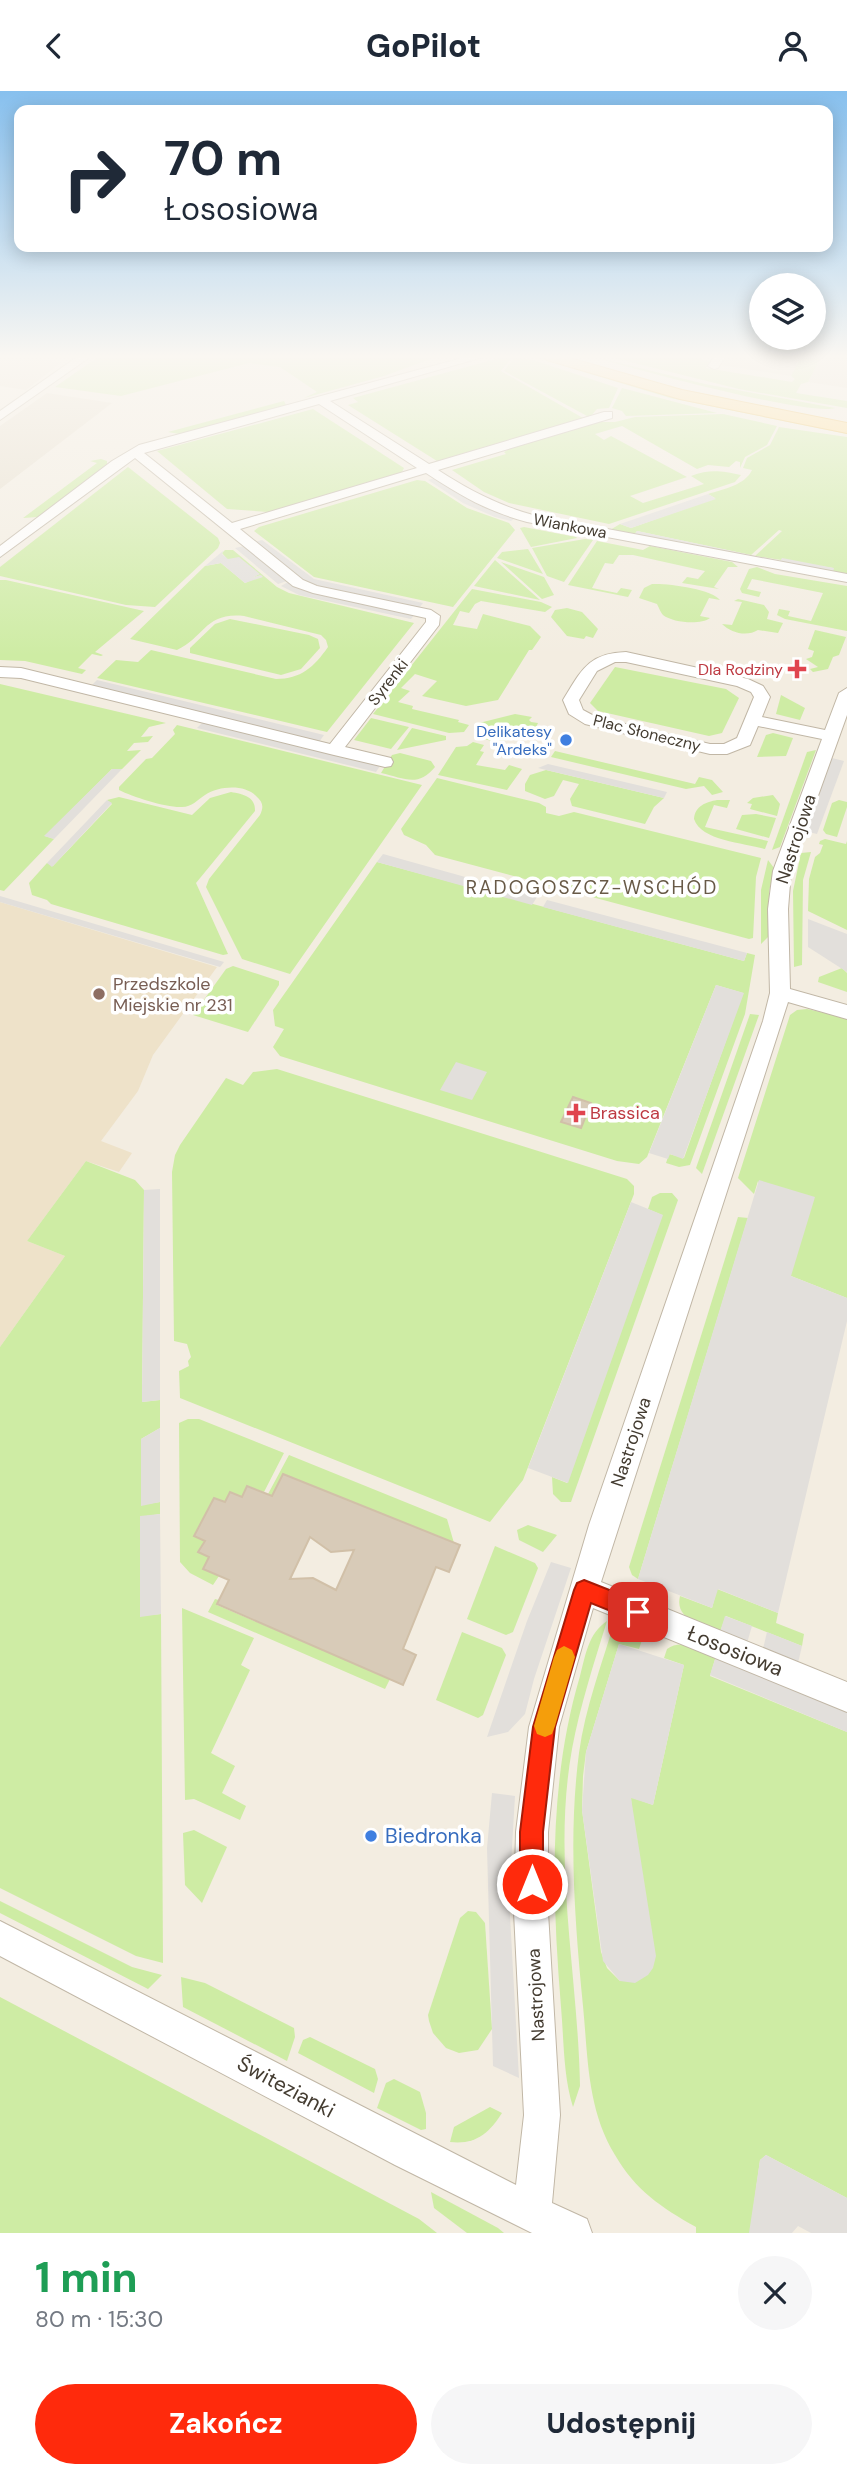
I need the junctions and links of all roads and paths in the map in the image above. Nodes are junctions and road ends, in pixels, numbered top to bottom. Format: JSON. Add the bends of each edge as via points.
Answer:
{"nodes":[{"id":1,"x":128,"y":457,"type":"edge"},
{"id":2,"x":141,"y":457,"type":"edge"},
{"id":3,"x":409,"y":457,"type":"edge"},
{"id":4,"x":467,"y":457,"type":"edge"},
{"id":5,"x":427,"y":469,"type":"junction"},
{"id":6,"x":230,"y":528,"type":"junction"},
{"id":7,"x":0,"y":553,"type":"edge"},
{"id":8,"x":847,"y":578,"type":"edge"},
{"id":9,"x":0,"y":672,"type":"edge"},
{"id":10,"x":847,"y":693,"type":"edge"},
{"id":11,"x":754,"y":720,"type":"junction"},
{"id":12,"x":832,"y":736,"type":"junction"},
{"id":13,"x":334,"y":750,"type":"junction"},
{"id":14,"x":385,"y":762,"type":"dead end"},
{"id":15,"x":780,"y":993,"type":"junction"},
{"id":16,"x":847,"y":1012,"type":"edge"},
{"id":17,"x":584,"y":1590,"type":"junction"},
{"id":18,"x":847,"y":1697,"type":"edge"},
{"id":19,"x":0,"y":1938,"type":"edge"},
{"id":20,"x":532,"y":2213,"type":"junction"},
{"id":21,"x":573,"y":2233,"type":"edge"}],
"edges":[{"from":1,"to":7,"type":"street"},
{"from":2,"to":6,"type":"street","name":"Syrenki"},
{"from":3,"to":5,"type":"street","name":"Wiankowa"},
{"from":4,"to":5,"type":"street"},
{"from":5,"to":6,"type":"street"},
{"from":5,"to":8,"type":"street","name":"Wiankowa","via":[[474,499],[510,514]]},
{"from":6,"to":13,"type":"street","name":"Syrenki","via":[[298,583],[426,613],[434,620]]},
{"from":9,"to":13,"type":"street","via":[[21,673]]},
{"from":10,"to":12,"type":"street","name":"Nastrojowa"},
{"from":11,"to":11,"type":"street","name":"Plac Słoneczny","via":[[762,697],[752,685],[626,657],[594,663],[571,700],[575,712],[591,721],[710,749],[740,744]]},
{"from":11,"to":12,"type":"street"},
{"from":12,"to":15,"type":"street","name":"Nastrojowa","via":[[780,882]]},
{"from":13,"to":14,"type":"street"},
{"from":15,"to":16,"type":"street"},
{"from":15,"to":17,"type":"street","name":"Nastrojowa"},
{"from":17,"to":18,"type":"street","name":"Łososiowa"},
{"from":17,"to":20,"type":"street","name":"Nastrojowa","via":[[544,1727],[534,1811],[531,1912],[542,2115]]},
{"from":19,"to":20,"type":"street","name":"Świtezianki"},
{"from":20,"to":21,"type":"street","name":"Świtezianki"}]}
